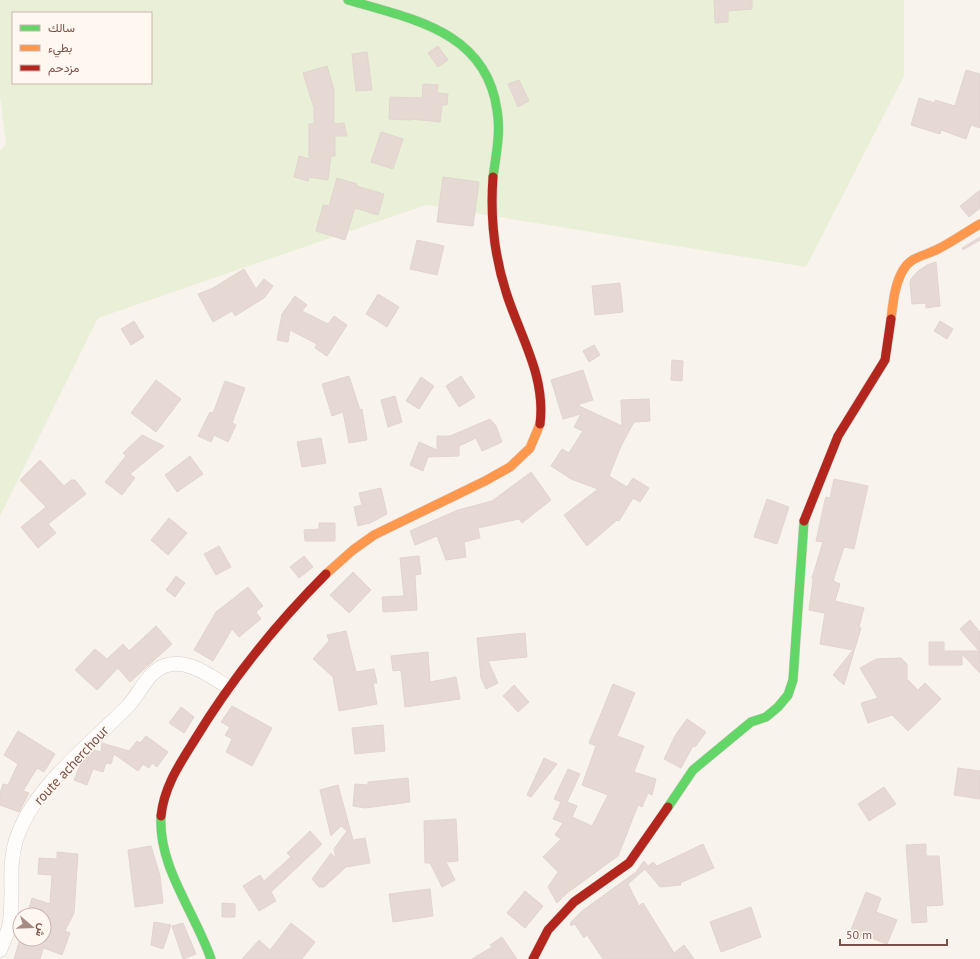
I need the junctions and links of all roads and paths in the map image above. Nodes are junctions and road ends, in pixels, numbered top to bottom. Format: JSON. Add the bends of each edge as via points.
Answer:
{"nodes":[{"id":1,"x":348,"y":0,"type":"edge"},
{"id":2,"x":980,"y":224,"type":"edge"},
{"id":3,"x":228,"y":687,"type":"junction"},
{"id":4,"x":0,"y":950,"type":"edge"},
{"id":5,"x":211,"y":959,"type":"edge"},
{"id":6,"x":533,"y":959,"type":"edge"}],
"edges":[{"from":1,"to":3,"type":"main road","via":[[432,27],[452,37],[476,58],[491,89],[498,113],[492,195],[493,230],[501,276],[540,383],[542,417],[538,435],[529,450],[514,465],[490,480],[372,536],[344,557],[279,623]]},
{"from":2,"to":6,"type":"main road","via":[[936,250],[922,254],[910,262],[901,273],[896,286],[885,360],[838,436],[804,520],[794,680],[788,695],[766,717],[751,722],[693,770],[630,863],[574,902],[548,930]]},
{"from":3,"to":4,"type":"street","name":"route acherchour","via":[[199,670],[180,663],[164,666],[144,683],[130,704],[44,790],[31,808],[16,839],[10,865],[9,928]]},
{"from":3,"to":5,"type":"main road","via":[[170,783],[162,809],[162,832],[169,862]]}]}
